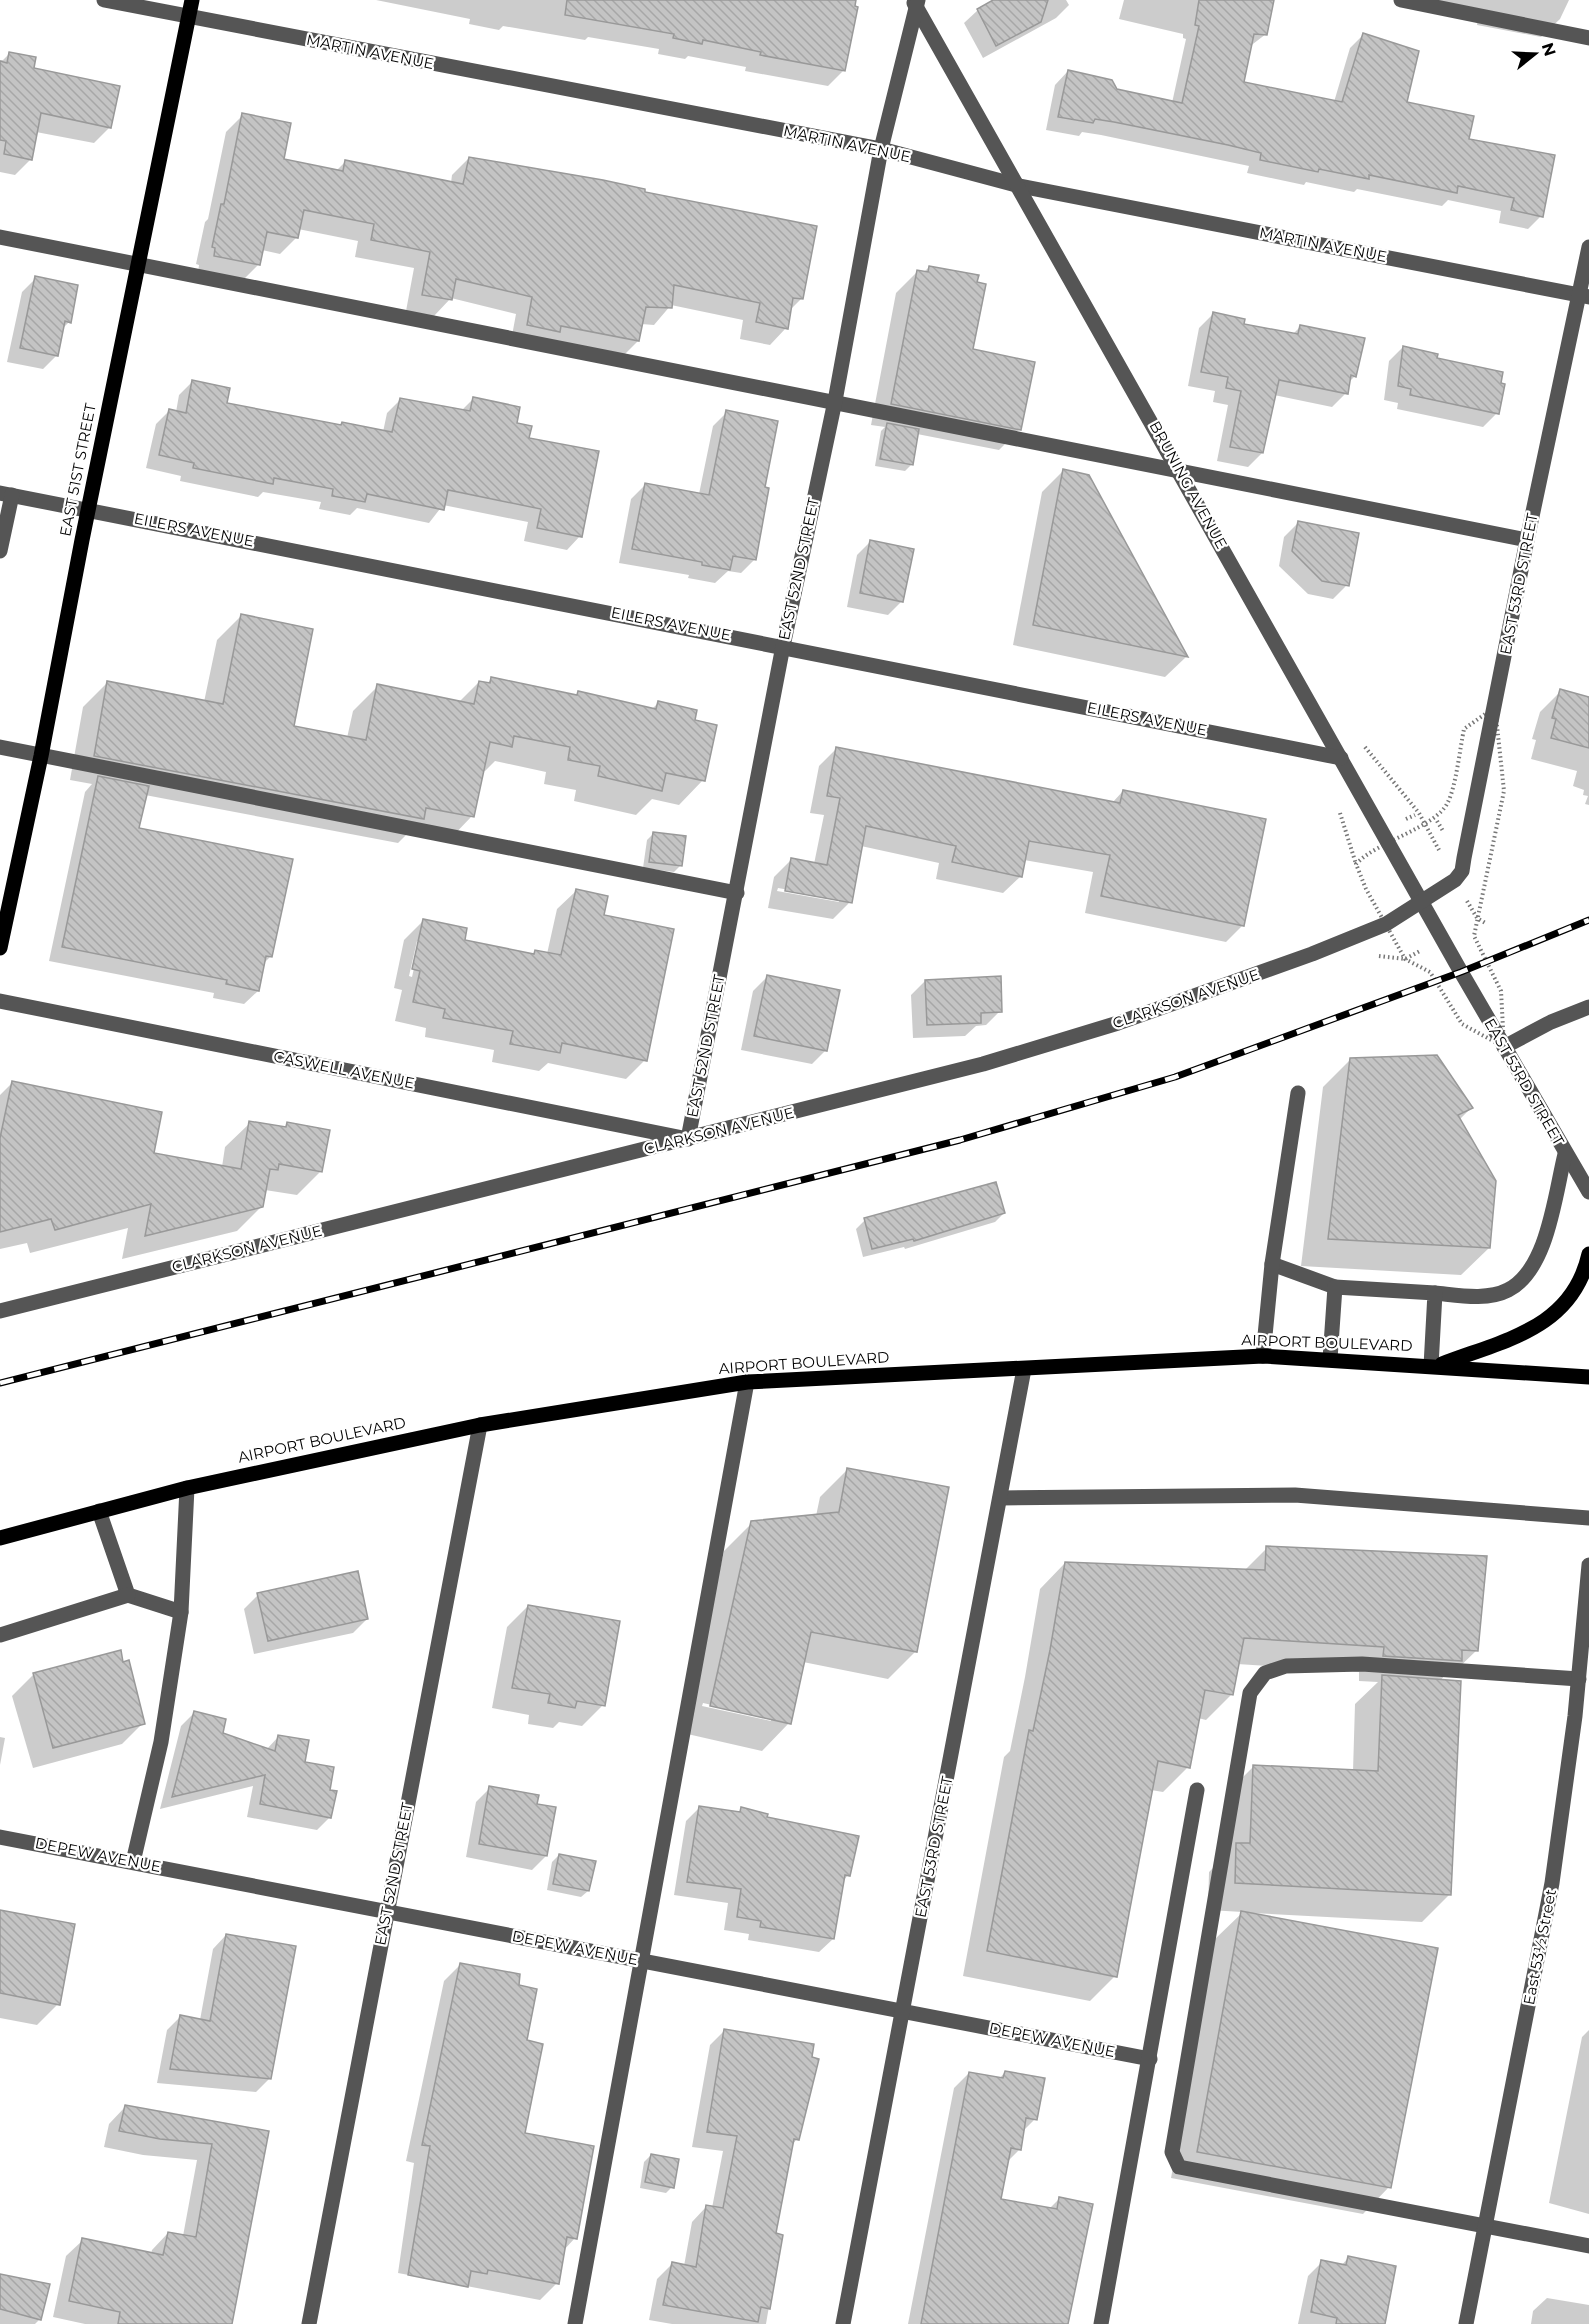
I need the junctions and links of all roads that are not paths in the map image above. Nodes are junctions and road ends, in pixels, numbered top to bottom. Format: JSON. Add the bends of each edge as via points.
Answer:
{"nodes":[{"id":1,"x":104,"y":0,"type":"edge"},
{"id":2,"x":192,"y":0,"type":"edge"},
{"id":3,"x":1401,"y":0,"type":"edge"},
{"id":4,"x":915,"y":2,"type":"edge"},
{"id":5,"x":189,"y":17,"type":"junction"},
{"id":6,"x":1589,"y":38,"type":"edge"},
{"id":7,"x":881,"y":149,"type":"junction"},
{"id":8,"x":1020,"y":186,"type":"junction"},
{"id":9,"x":0,"y":237,"type":"edge"},
{"id":10,"x":1589,"y":247,"type":"edge"},
{"id":11,"x":137,"y":266,"type":"junction"},
{"id":12,"x":1584,"y":296,"type":"edge"},
{"id":13,"x":835,"y":401,"type":"junction"},
{"id":14,"x":1180,"y":471,"type":"junction"},
{"id":15,"x":6,"y":494,"type":"edge"},
{"id":16,"x":89,"y":510,"type":"junction"},
{"id":17,"x":1527,"y":540,"type":"junction"},
{"id":18,"x":0,"y":551,"type":"edge"},
{"id":19,"x":783,"y":646,"type":"junction"},
{"id":20,"x":0,"y":747,"type":"edge"},
{"id":21,"x":41,"y":756,"type":"junction"},
{"id":22,"x":1341,"y":758,"type":"junction"},
{"id":23,"x":737,"y":893,"type":"junction"},
{"id":24,"x":1421,"y":902,"type":"junction"},
{"id":25,"x":0,"y":948,"type":"edge"},
{"id":26,"x":1461,"y":972,"type":"joint"},
{"id":27,"x":0,"y":1001,"type":"edge"},
{"id":28,"x":1589,"y":1007,"type":"edge"},
{"id":29,"x":1504,"y":1047,"type":"junction"},
{"id":30,"x":1298,"y":1093,"type":"dead end"},
{"id":31,"x":688,"y":1139,"type":"junction"},
{"id":32,"x":1565,"y":1154,"type":"junction"},
{"id":33,"x":1589,"y":1192,"type":"edge"},
{"id":34,"x":1589,"y":1254,"type":"edge"},
{"id":35,"x":1272,"y":1264,"type":"junction"},
{"id":36,"x":1335,"y":1287,"type":"junction"},
{"id":37,"x":1435,"y":1293,"type":"junction"},
{"id":38,"x":0,"y":1311,"type":"edge"},
{"id":39,"x":1263,"y":1356,"type":"junction"},
{"id":40,"x":1330,"y":1359,"type":"junction"},
{"id":41,"x":1434,"y":1366,"type":"junction"},
{"id":42,"x":1024,"y":1370,"type":"junction"},
{"id":43,"x":1589,"y":1377,"type":"edge"},
{"id":44,"x":747,"y":1382,"type":"junction"},
{"id":45,"x":480,"y":1425,"type":"junction"},
{"id":46,"x":187,"y":1488,"type":"junction"},
{"id":47,"x":999,"y":1498,"type":"junction"},
{"id":48,"x":99,"y":1511,"type":"junction"},
{"id":49,"x":1589,"y":1518,"type":"edge"},
{"id":50,"x":0,"y":1538,"type":"edge"},
{"id":51,"x":1589,"y":1565,"type":"edge"},
{"id":52,"x":128,"y":1595,"type":"junction"},
{"id":53,"x":181,"y":1612,"type":"junction"},
{"id":54,"x":0,"y":1635,"type":"edge"},
{"id":55,"x":1579,"y":1679,"type":"junction"},
{"id":56,"x":1197,"y":1790,"type":"dead end"},
{"id":57,"x":0,"y":1837,"type":"edge"},
{"id":58,"x":133,"y":1862,"type":"junction"},
{"id":59,"x":387,"y":1911,"type":"junction"},
{"id":60,"x":642,"y":1961,"type":"junction"},
{"id":61,"x":902,"y":2011,"type":"junction"},
{"id":62,"x":1150,"y":2059,"type":"junction"},
{"id":63,"x":1486,"y":2225,"type":"junction"},
{"id":64,"x":1589,"y":2246,"type":"edge"},
{"id":65,"x":309,"y":2324,"type":"edge"},
{"id":66,"x":575,"y":2324,"type":"edge"},
{"id":67,"x":843,"y":2324,"type":"edge"},
{"id":68,"x":1101,"y":2324,"type":"edge"},
{"id":69,"x":1466,"y":2324,"type":"edge"}],
"edges":[{"from":1,"to":5,"type":"street","name":"MARTIN AVENUE"},
{"from":2,"to":5,"type":"main road","name":"EAST 51ST STREET"},
{"from":3,"to":6,"type":"street"},
{"from":4,"to":7,"type":"street","name":"EAST 52ND STREET"},
{"from":4,"to":8,"type":"street","name":"BRUNING AVENUE"},
{"from":5,"to":7,"type":"street","name":"MARTIN AVENUE"},
{"from":5,"to":11,"type":"main road","name":"EAST 51ST STREET"},
{"from":7,"to":8,"type":"street","name":"MARTIN AVENUE"},
{"from":7,"to":13,"type":"street","name":"EAST 52ND STREET"},
{"from":8,"to":12,"type":"street","name":"MARTIN AVENUE"},
{"from":8,"to":14,"type":"street","name":"BRUNING AVENUE"},
{"from":9,"to":11,"type":"street"},
{"from":10,"to":12,"type":"street","name":"EAST 53RD STREET"},
{"from":11,"to":13,"type":"street"},
{"from":11,"to":16,"type":"main road","name":"EAST 51ST STREET"},
{"from":12,"to":17,"type":"street","name":"EAST 53RD STREET"},
{"from":13,"to":14,"type":"street"},
{"from":13,"to":19,"type":"street","name":"EAST 52ND STREET"},
{"from":14,"to":17,"type":"street"},
{"from":14,"to":22,"type":"street","name":"BRUNING AVENUE"},
{"from":15,"to":16,"type":"street","name":"EILERS AVENUE"},
{"from":15,"to":18,"type":"street"},
{"from":16,"to":19,"type":"street","name":"EILERS AVENUE"},
{"from":16,"to":21,"type":"main road","name":"EAST 51ST STREET"},
{"from":17,"to":24,"type":"street","name":"EAST 53RD STREET","via":[[1462,871]]},
{"from":19,"to":22,"type":"street","name":"EILERS AVENUE"},
{"from":19,"to":23,"type":"street","name":"EAST 52ND STREET"},
{"from":20,"to":21,"type":"street"},
{"from":21,"to":23,"type":"street"},
{"from":21,"to":25,"type":"main road","name":"EAST 51ST STREET"},
{"from":22,"to":24,"type":"street","name":"BRUNING AVENUE"},
{"from":23,"to":31,"type":"street","name":"EAST 52ND STREET"},
{"from":24,"to":26,"type":"street","name":"BRUNING AVENUE"},
{"from":24,"to":31,"type":"street","name":"CLARKSON AVENUE","via":[[1386,924],[1312,954],[1118,1023],[983,1064]]},
{"from":26,"to":29,"type":"street","name":"EAST 53RD STREET"},
{"from":27,"to":31,"type":"street","name":"CASWELL AVENUE"},
{"from":28,"to":29,"type":"street"},
{"from":29,"to":32,"type":"street","name":"EAST 53RD STREET"},
{"from":30,"to":35,"type":"street"},
{"from":31,"to":38,"type":"street","name":"CLARKSON AVENUE"},
{"from":32,"to":33,"type":"street","name":"EAST 53RD STREET"},
{"from":32,"to":37,"type":"street","via":[[1541,1251],[1527,1277],[1507,1291],[1479,1296]]},
{"from":34,"to":41,"type":"main road","via":[[1584,1274],[1567,1304],[1535,1328]]},
{"from":35,"to":36,"type":"street"},
{"from":35,"to":39,"type":"street"},
{"from":36,"to":37,"type":"street"},
{"from":36,"to":40,"type":"street"},
{"from":37,"to":41,"type":"street"},
{"from":39,"to":40,"type":"main road","name":"AIRPORT BOULEVARD"},
{"from":39,"to":42,"type":"main road","name":"AIRPORT BOULEVARD"},
{"from":40,"to":41,"type":"main road","name":"AIRPORT BOULEVARD"},
{"from":41,"to":43,"type":"main road","name":"AIRPORT BOULEVARD"},
{"from":42,"to":44,"type":"main road","name":"AIRPORT BOULEVARD"},
{"from":42,"to":47,"type":"street","name":"EAST 53RD STREET"},
{"from":44,"to":45,"type":"main road","name":"AIRPORT BOULEVARD"},
{"from":44,"to":60,"type":"street"},
{"from":45,"to":46,"type":"main road","name":"AIRPORT BOULEVARD"},
{"from":45,"to":59,"type":"street","name":"EAST 52ND STREET"},
{"from":46,"to":48,"type":"main road","name":"AIRPORT BOULEVARD"},
{"from":46,"to":53,"type":"street"},
{"from":47,"to":49,"type":"street","via":[[1295,1495]]},
{"from":47,"to":61,"type":"street","name":"EAST 53RD STREET"},
{"from":48,"to":50,"type":"main road","name":"AIRPORT BOULEVARD"},
{"from":48,"to":52,"type":"street"},
{"from":51,"to":55,"type":"street","name":"East 53½ Street"},
{"from":52,"to":53,"type":"street"},
{"from":52,"to":54,"type":"street"},
{"from":53,"to":58,"type":"street","via":[[161,1742]]},
{"from":55,"to":63,"type":"street","name":"East 53½ Street","via":[[1552,1883]]},
{"from":55,"to":63,"type":"street","via":[[1362,1664],[1286,1666],[1265,1673],[1250,1693],[1172,2152],[1179,2167]]},
{"from":56,"to":62,"type":"street"},
{"from":57,"to":58,"type":"street","name":"DEPEW AVENUE"},
{"from":58,"to":59,"type":"street","name":"DEPEW AVENUE"},
{"from":59,"to":60,"type":"street","name":"DEPEW AVENUE"},
{"from":59,"to":65,"type":"street","name":"EAST 52ND STREET"},
{"from":60,"to":61,"type":"street","name":"DEPEW AVENUE"},
{"from":60,"to":66,"type":"street"},
{"from":61,"to":62,"type":"street","name":"DEPEW AVENUE"},
{"from":61,"to":67,"type":"street","name":"EAST 53RD STREET"},
{"from":62,"to":68,"type":"street"},
{"from":63,"to":64,"type":"street"},
{"from":63,"to":69,"type":"street","name":"East 53½ Street"}]}
